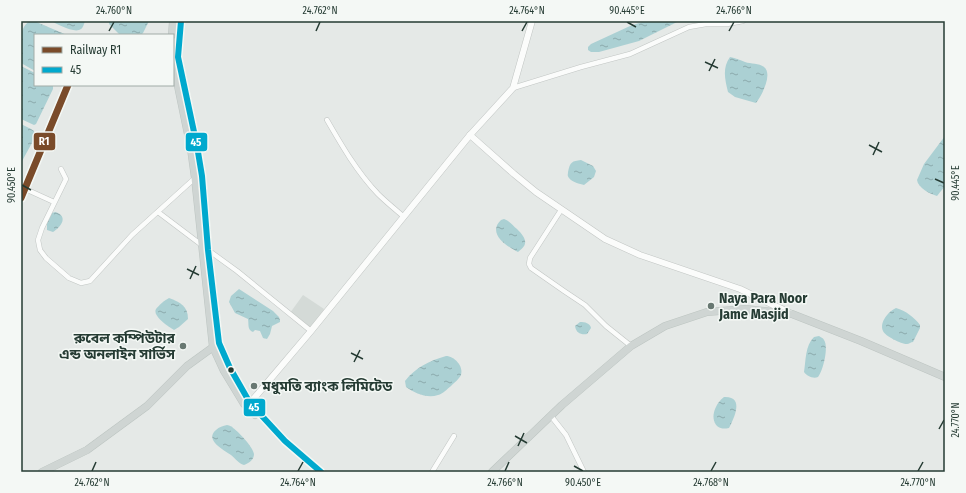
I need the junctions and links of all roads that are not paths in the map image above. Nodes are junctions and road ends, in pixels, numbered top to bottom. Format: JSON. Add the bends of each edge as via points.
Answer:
{"nodes":[{"id":1,"x":173,"y":21,"type":"edge"},
{"id":2,"x":181,"y":21,"type":"edge"},
{"id":3,"x":532,"y":21,"type":"edge"},
{"id":4,"x":743,"y":21,"type":"edge"},
{"id":5,"x":172,"y":34,"type":"edge"},
{"id":6,"x":174,"y":67,"type":"edge"},
{"id":7,"x":513,"y":88,"type":"junction"},
{"id":8,"x":327,"y":120,"type":"dead end"},
{"id":9,"x":470,"y":135,"type":"junction"},
{"id":10,"x":60,"y":169,"type":"dead end"},
{"id":11,"x":195,"y":178,"type":"junction"},
{"id":12,"x":21,"y":187,"type":"edge"},
{"id":13,"x":54,"y":202,"type":"junction"},
{"id":14,"x":561,"y":210,"type":"junction"},
{"id":15,"x":158,"y":212,"type":"junction"},
{"id":16,"x":404,"y":217,"type":"junction"},
{"id":17,"x":205,"y":248,"type":"junction"},
{"id":18,"x":792,"y":314,"type":"junction"},
{"id":19,"x":310,"y":331,"type":"junction"},
{"id":20,"x":216,"y":345,"type":"junction"},
{"id":21,"x":631,"y":346,"type":"junction"},
{"id":22,"x":945,"y":378,"type":"edge"},
{"id":23,"x":250,"y":403,"type":"junction"},
{"id":24,"x":551,"y":416,"type":"junction"},
{"id":25,"x":454,"y":436,"type":"dead end"},
{"id":26,"x":42,"y":472,"type":"edge"},
{"id":27,"x":314,"y":472,"type":"edge"},
{"id":28,"x":321,"y":472,"type":"edge"},
{"id":29,"x":432,"y":472,"type":"edge"},
{"id":30,"x":492,"y":472,"type":"edge"},
{"id":31,"x":584,"y":472,"type":"edge"}],
"edges":[{"from":1,"to":5,"type":"main road"},
{"from":2,"to":17,"type":"main road","via":[[178,57],[202,176]]},
{"from":3,"to":7,"type":"street"},
{"from":4,"to":7,"type":"street","via":[[689,27],[630,54]]},
{"from":6,"to":11,"type":"main road"},
{"from":7,"to":9,"type":"street"},
{"from":8,"to":16,"type":"street","via":[[358,169],[378,194]]},
{"from":9,"to":14,"type":"street","via":[[519,179]]},
{"from":9,"to":16,"type":"street"},
{"from":10,"to":13,"type":"street","via":[[66,179]]},
{"from":11,"to":15,"type":"street"},
{"from":11,"to":17,"type":"main road"},
{"from":12,"to":13,"type":"street"},
{"from":13,"to":15,"type":"street","via":[[38,240],[40,250],[69,278],[81,283],[90,281],[132,235]]},
{"from":14,"to":18,"type":"street","via":[[605,239],[640,255],[740,289]]},
{"from":14,"to":21,"type":"street","via":[[530,258],[531,268],[585,304],[606,326]]},
{"from":15,"to":17,"type":"street"},
{"from":16,"to":19,"type":"street"},
{"from":17,"to":19,"type":"street"},
{"from":17,"to":20,"type":"main road"},
{"from":18,"to":21,"type":"main road","via":[[746,309],[707,312],[665,326]]},
{"from":18,"to":22,"type":"main road"},
{"from":19,"to":23,"type":"street"},
{"from":20,"to":23,"type":"main road"},
{"from":20,"to":26,"type":"main road","via":[[187,366],[147,406],[87,450]]},
{"from":20,"to":27,"type":"main road","via":[[224,371],[244,404]]},
{"from":21,"to":24,"type":"main road"},
{"from":23,"to":28,"type":"main road","via":[[285,441]]},
{"from":24,"to":30,"type":"main road"},
{"from":24,"to":31,"type":"street","via":[[566,435]]},
{"from":25,"to":29,"type":"street"}]}
